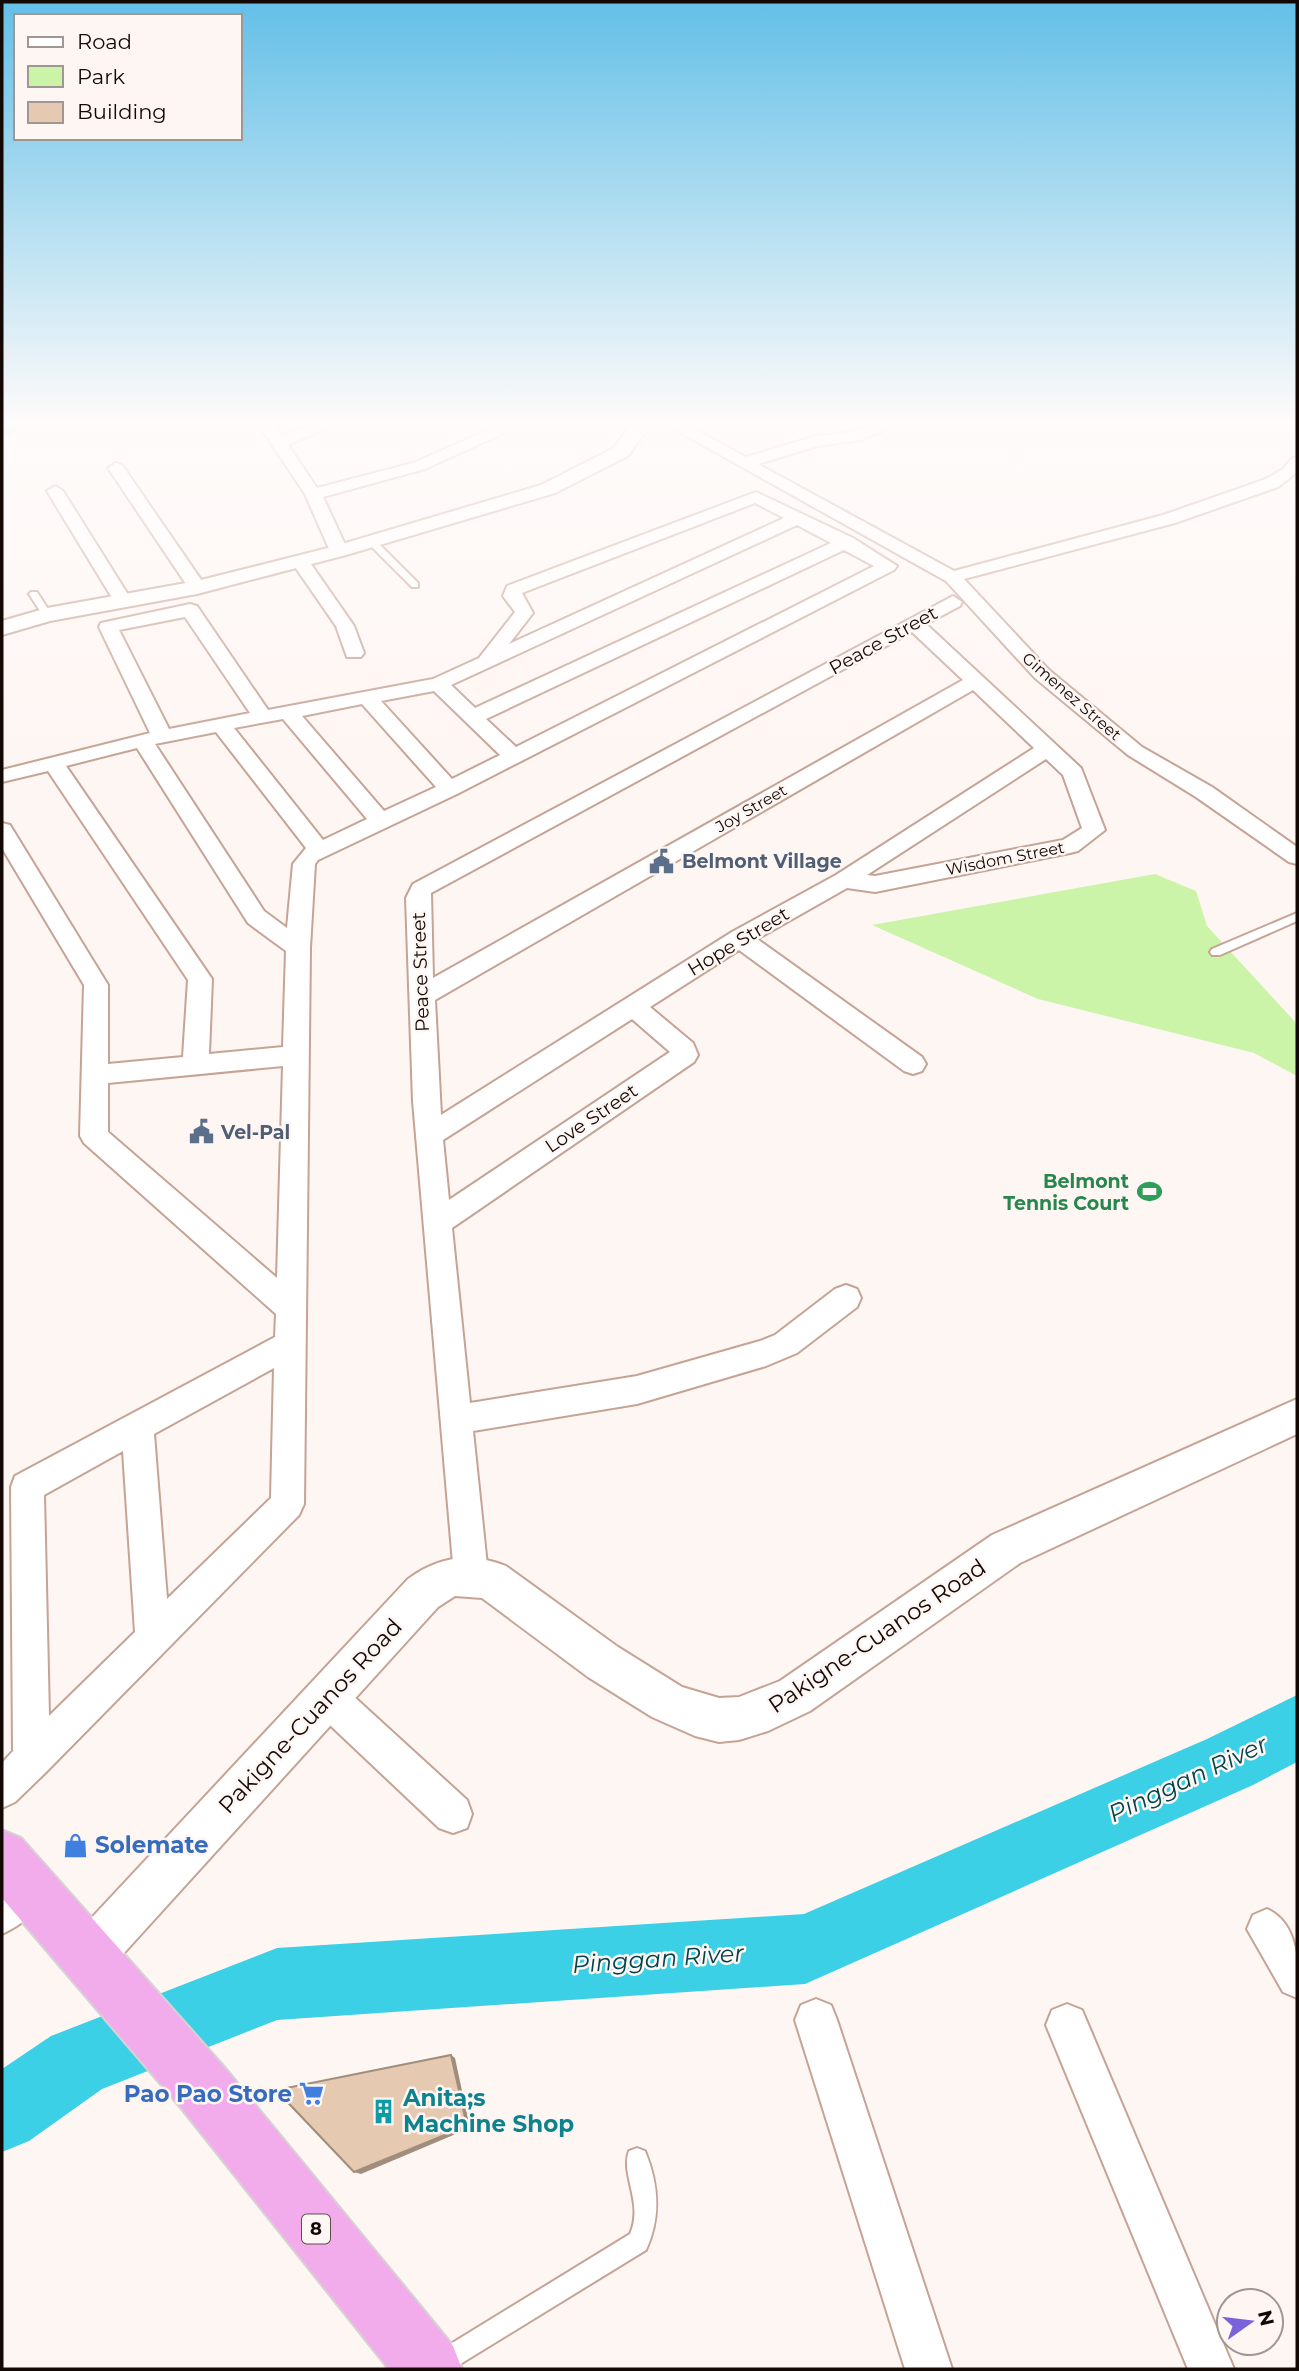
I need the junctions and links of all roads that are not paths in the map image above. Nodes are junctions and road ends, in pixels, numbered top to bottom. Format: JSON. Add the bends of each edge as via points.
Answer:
{"nodes":[{"id":1,"x":82,"y":535,"type":"edge"},
{"id":2,"x":162,"y":535,"type":"edge"},
{"id":3,"x":332,"y":535,"type":"edge"},
{"id":4,"x":394,"y":535,"type":"edge"},
{"id":5,"x":658,"y":535,"type":"edge"},
{"id":6,"x":762,"y":535,"type":"edge"},
{"id":7,"x":831,"y":535,"type":"edge"},
{"id":8,"x":875,"y":535,"type":"edge"},
{"id":9,"x":1110,"y":535,"type":"edge"},
{"id":10,"x":372,"y":541,"type":"junction"},
{"id":11,"x":846,"y":542,"type":"junction"},
{"id":12,"x":339,"y":551,"type":"junction"},
{"id":13,"x":300,"y":561,"type":"junction"},
{"id":14,"x":952,"y":577,"type":"junction"},
{"id":15,"x":415,"y":585,"type":"dead end"},
{"id":16,"x":197,"y":586,"type":"junction"},
{"id":17,"x":34,"y":594,"type":"dead end"},
{"id":18,"x":123,"y":601,"type":"junction"},
{"id":19,"x":953,"y":601,"type":"dead end"},
{"id":20,"x":47,"y":615,"type":"junction"},
{"id":21,"x":914,"y":623,"type":"junction"},
{"id":22,"x":2,"y":628,"type":"edge"},
{"id":23,"x":354,"y":653,"type":"dead end"},
{"id":24,"x":481,"y":664,"type":"junction"},
{"id":25,"x":973,"y":682,"type":"junction"},
{"id":26,"x":438,"y":684,"type":"junction"},
{"id":27,"x":367,"y":698,"type":"junction"},
{"id":28,"x":288,"y":712,"type":"junction"},
{"id":29,"x":263,"y":717,"type":"junction"},
{"id":30,"x":471,"y":718,"type":"junction"},
{"id":31,"x":221,"y":725,"type":"junction"},
{"id":32,"x":153,"y":738,"type":"junction"},
{"id":33,"x":1048,"y":748,"type":"junction"},
{"id":34,"x":513,"y":756,"type":"junction"},
{"id":35,"x":53,"y":763,"type":"junction"},
{"id":36,"x":2,"y":776,"type":"edge"},
{"id":37,"x":449,"y":789,"type":"junction"},
{"id":38,"x":380,"y":820,"type":"junction"},
{"id":39,"x":2,"y":830,"type":"edge"},
{"id":40,"x":318,"y":849,"type":"junction"},
{"id":41,"x":1297,"y":857,"type":"edge"},
{"id":42,"x":844,"y":880,"type":"junction"},
{"id":43,"x":1297,"y":917,"type":"edge"},
{"id":44,"x":740,"y":938,"type":"junction"},
{"id":45,"x":298,"y":948,"type":"junction"},
{"id":46,"x":1216,"y":952,"type":"dead end"},
{"id":47,"x":420,"y":997,"type":"junction"},
{"id":48,"x":634,"y":1006,"type":"junction"},
{"id":49,"x":296,"y":1055,"type":"junction"},
{"id":50,"x":913,"y":1064,"type":"dead end"},
{"id":51,"x":195,"y":1065,"type":"junction"},
{"id":52,"x":95,"y":1075,"type":"junction"},
{"id":53,"x":429,"y":1136,"type":"junction"},
{"id":54,"x":437,"y":1223,"type":"junction"},
{"id":55,"x":846,"y":1298,"type":"dead end"},
{"id":56,"x":290,"y":1308,"type":"junction"},
{"id":57,"x":290,"y":1344,"type":"junction"},
{"id":58,"x":1297,"y":1416,"type":"edge"},
{"id":59,"x":457,"y":1419,"type":"junction"},
{"id":60,"x":137,"y":1427,"type":"junction"},
{"id":61,"x":471,"y":1575,"type":"junction"},
{"id":62,"x":153,"y":1639,"type":"junction"},
{"id":63,"x":327,"y":1697,"type":"junction"},
{"id":64,"x":32,"y":1760,"type":"junction"},
{"id":65,"x":2,"y":1789,"type":"edge"},
{"id":66,"x":453,"y":1814,"type":"dead end"},
{"id":67,"x":11,"y":1887,"type":"edge"},
{"id":68,"x":1267,"y":1929,"type":"dead end"},
{"id":69,"x":103,"y":1974,"type":"junction"},
{"id":70,"x":1297,"y":1978,"type":"edge"},
{"id":71,"x":816,"y":2020,"type":"dead end"},
{"id":72,"x":1068,"y":2025,"type":"dead end"},
{"id":73,"x":637,"y":2159,"type":"dead end"},
{"id":74,"x":430,"y":2369,"type":"edge"},
{"id":75,"x":929,"y":2369,"type":"edge"},
{"id":76,"x":1211,"y":2369,"type":"edge"}],
"edges":[{"from":1,"to":18,"type":"street"},
{"from":2,"to":16,"type":"street"},
{"from":3,"to":12,"type":"street"},
{"from":4,"to":10,"type":"street"},
{"from":5,"to":24,"type":"street","via":[[513,590],[524,613]]},
{"from":6,"to":24,"type":"street"},
{"from":7,"to":11,"type":"street"},
{"from":8,"to":14,"type":"street","name":"Gimenez Street"},
{"from":9,"to":14,"type":"street"},
{"from":10,"to":12,"type":"street"},
{"from":10,"to":15,"type":"lane"},
{"from":11,"to":30,"type":"street"},
{"from":11,"to":34,"type":"street","via":[[888,566]]},
{"from":12,"to":13,"type":"street"},
{"from":13,"to":16,"type":"street"},
{"from":13,"to":23,"type":"street","via":[[345,626]]},
{"from":14,"to":41,"type":"street","name":"Gimenez Street","via":[[1042,674],[1135,751]]},
{"from":16,"to":18,"type":"street"},
{"from":17,"to":20,"type":"lane"},
{"from":18,"to":20,"type":"street"},
{"from":19,"to":21,"type":"street","name":"Peace Street"},
{"from":20,"to":22,"type":"street"},
{"from":21,"to":25,"type":"street","name":"Wisdom Street"},
{"from":21,"to":47,"type":"street","name":"Peace Street","via":[[425,884],[418,898]]},
{"from":24,"to":26,"type":"street"},
{"from":25,"to":33,"type":"street","name":"Wisdom Street"},
{"from":25,"to":47,"type":"street","name":"Joy Street"},
{"from":26,"to":27,"type":"street"},
{"from":26,"to":30,"type":"street"},
{"from":27,"to":28,"type":"street"},
{"from":27,"to":37,"type":"street"},
{"from":28,"to":29,"type":"street"},
{"from":28,"to":38,"type":"street"},
{"from":29,"to":31,"type":"street"},
{"from":29,"to":32,"type":"street","via":[[190,610],[108,627]]},
{"from":30,"to":34,"type":"street"},
{"from":31,"to":32,"type":"street"},
{"from":31,"to":40,"type":"street"},
{"from":32,"to":35,"type":"street"},
{"from":32,"to":45,"type":"street","via":[[256,917]]},
{"from":33,"to":42,"type":"street","name":"Hope Street"},
{"from":33,"to":42,"type":"street","name":"Wisdom Street","via":[[1073,773],[1094,830],[1070,846],[875,884]]},
{"from":34,"to":37,"type":"street"},
{"from":35,"to":36,"type":"street"},
{"from":35,"to":51,"type":"street","via":[[200,979]]},
{"from":37,"to":38,"type":"street"},
{"from":38,"to":40,"type":"street"},
{"from":39,"to":52,"type":"street","via":[[96,985]]},
{"from":40,"to":45,"type":"street","via":[[304,864]]},
{"from":42,"to":44,"type":"street","name":"Hope Street"},
{"from":43,"to":46,"type":"lane"},
{"from":44,"to":48,"type":"street","name":"Hope Street"},
{"from":44,"to":50,"type":"street"},
{"from":45,"to":49,"type":"street"},
{"from":47,"to":53,"type":"street","name":"Peace Street"},
{"from":48,"to":53,"type":"street","name":"Hope Street"},
{"from":48,"to":54,"type":"street","name":"Love Street","via":[[685,1055]]},
{"from":49,"to":51,"type":"street"},
{"from":49,"to":56,"type":"street"},
{"from":51,"to":52,"type":"street"},
{"from":52,"to":56,"type":"street","via":[[94,1136]]},
{"from":53,"to":54,"type":"street","name":"Peace Street"},
{"from":54,"to":59,"type":"street","name":"Peace Street"},
{"from":55,"to":59,"type":"street","via":[[786,1344],[766,1353],[624,1392]]},
{"from":56,"to":57,"type":"street"},
{"from":57,"to":60,"type":"street"},
{"from":57,"to":62,"type":"street","via":[[287,1504]]},
{"from":58,"to":61,"type":"street","name":"Pakigne-Cuanos Road","via":[[1006,1549],[795,1696],[761,1713],[719,1720],[685,1712],[636,1683],[492,1580]]},
{"from":59,"to":61,"type":"street","name":"Peace Street"},
{"from":60,"to":62,"type":"street"},
{"from":60,"to":64,"type":"street","via":[[27,1487]]},
{"from":61,"to":63,"type":"street","name":"Pakigne-Cuanos Road","via":[[446,1577],[423,1593]]},
{"from":62,"to":64,"type":"street"},
{"from":63,"to":66,"type":"street"},
{"from":63,"to":69,"type":"street","name":"Pakigne-Cuanos Road"},
{"from":64,"to":65,"type":"street"},
{"from":67,"to":69,"type":"highway","number":"8"},
{"from":68,"to":70,"type":"street"},
{"from":69,"to":74,"type":"highway","number":"8","via":[[203,2088]]},
{"from":71,"to":75,"type":"street"},
{"from":72,"to":76,"type":"street"},
{"from":73,"to":74,"type":"lane","via":[[648,2215],[638,2242]]}]}
